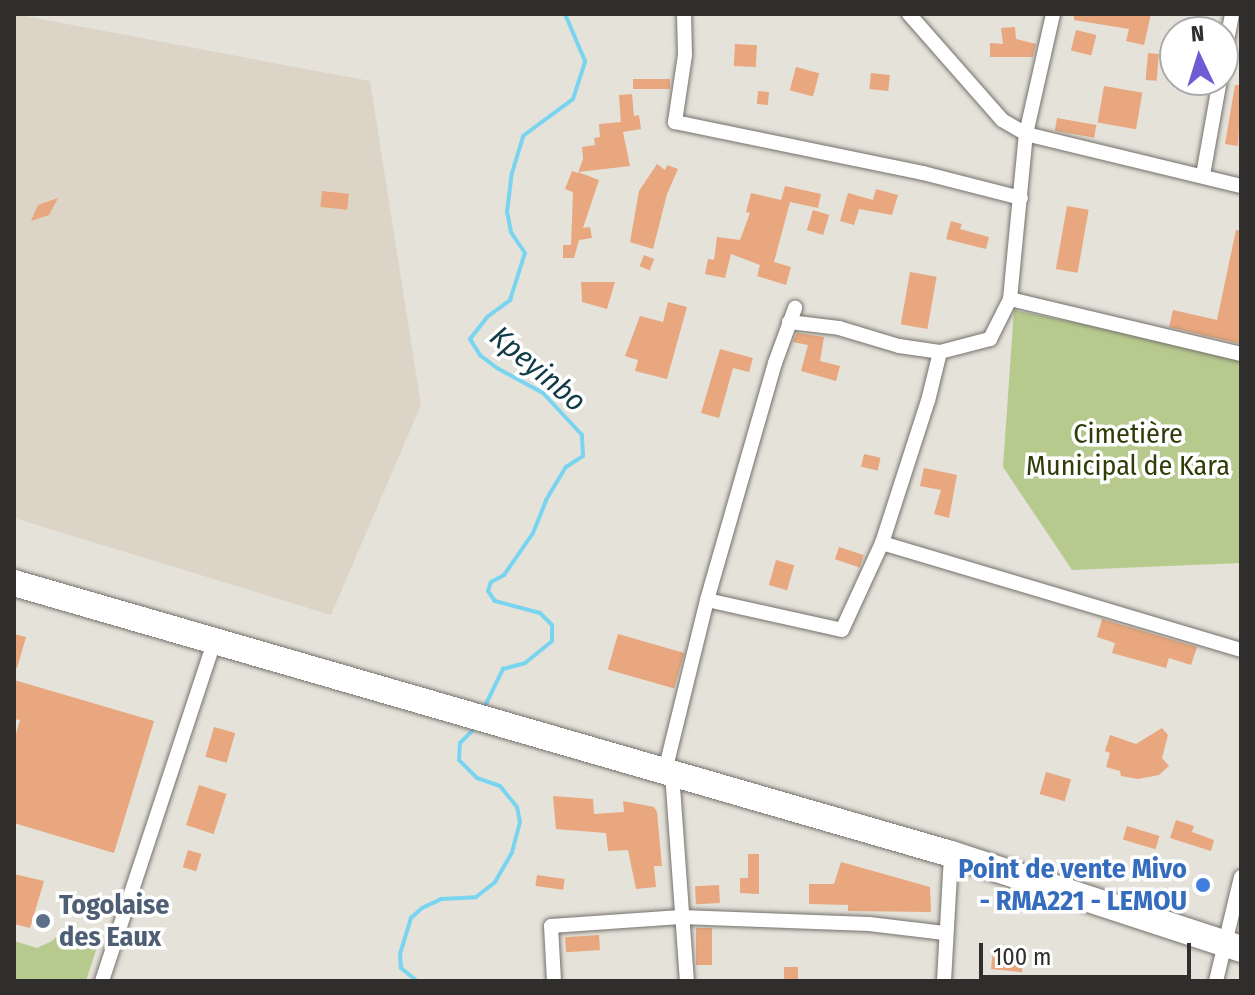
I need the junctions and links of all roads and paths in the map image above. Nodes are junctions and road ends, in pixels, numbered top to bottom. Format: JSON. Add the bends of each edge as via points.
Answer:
{"nodes":[{"id":1,"x":684,"y":14,"type":"edge"},
{"id":2,"x":909,"y":14,"type":"edge"},
{"id":3,"x":1053,"y":14,"type":"edge"},
{"id":4,"x":1217,"y":96,"type":"edge"},
{"id":5,"x":1026,"y":134,"type":"junction"},
{"id":6,"x":1203,"y":175,"type":"junction"},
{"id":7,"x":1241,"y":186,"type":"edge"},
{"id":8,"x":1021,"y":198,"type":"junction"},
{"id":9,"x":1010,"y":299,"type":"junction"},
{"id":10,"x":795,"y":308,"type":"dead end"},
{"id":11,"x":789,"y":322,"type":"junction"},
{"id":12,"x":940,"y":352,"type":"junction"},
{"id":13,"x":1241,"y":354,"type":"edge"},
{"id":14,"x":882,"y":543,"type":"junction"},
{"id":15,"x":14,"y":583,"type":"edge"},
{"id":16,"x":707,"y":600,"type":"junction"},
{"id":17,"x":214,"y":642,"type":"junction"},
{"id":18,"x":1241,"y":650,"type":"edge"},
{"id":19,"x":669,"y":772,"type":"junction"},
{"id":20,"x":951,"y":854,"type":"junction"},
{"id":21,"x":1241,"y":877,"type":"edge"},
{"id":22,"x":681,"y":917,"type":"junction"},
{"id":23,"x":944,"y":933,"type":"junction"},
{"id":24,"x":1232,"y":947,"type":"edge"},
{"id":25,"x":102,"y":981,"type":"edge"},
{"id":26,"x":554,"y":981,"type":"edge"},
{"id":27,"x":687,"y":981,"type":"edge"},
{"id":28,"x":944,"y":981,"type":"edge"},
{"id":29,"x":1216,"y":981,"type":"edge"}],
"edges":[{"from":1,"to":8,"type":"street","via":[[685,55],[675,122]]},
{"from":2,"to":5,"type":"street","via":[[1002,120]]},
{"from":3,"to":5,"type":"street"},
{"from":4,"to":6,"type":"street"},
{"from":5,"to":6,"type":"street"},
{"from":5,"to":8,"type":"street"},
{"from":6,"to":7,"type":"street"},
{"from":8,"to":9,"type":"street"},
{"from":9,"to":12,"type":"street","via":[[990,339]]},
{"from":9,"to":13,"type":"street"},
{"from":10,"to":11,"type":"street"},
{"from":11,"to":12,"type":"street"},
{"from":11,"to":16,"type":"street"},
{"from":12,"to":14,"type":"street"},
{"from":14,"to":16,"type":"street","via":[[842,630]]},
{"from":14,"to":18,"type":"street"},
{"from":15,"to":17,"type":"highway"},
{"from":16,"to":19,"type":"street"},
{"from":17,"to":19,"type":"highway"},
{"from":17,"to":25,"type":"street"},
{"from":19,"to":20,"type":"highway"},
{"from":19,"to":22,"type":"street"},
{"from":20,"to":23,"type":"street"},
{"from":20,"to":24,"type":"highway"},
{"from":21,"to":24,"type":"street"},
{"from":22,"to":23,"type":"street","via":[[869,924]]},
{"from":22,"to":26,"type":"street","via":[[551,926]]},
{"from":22,"to":27,"type":"street"},
{"from":23,"to":28,"type":"street"},
{"from":24,"to":29,"type":"street"}]}
